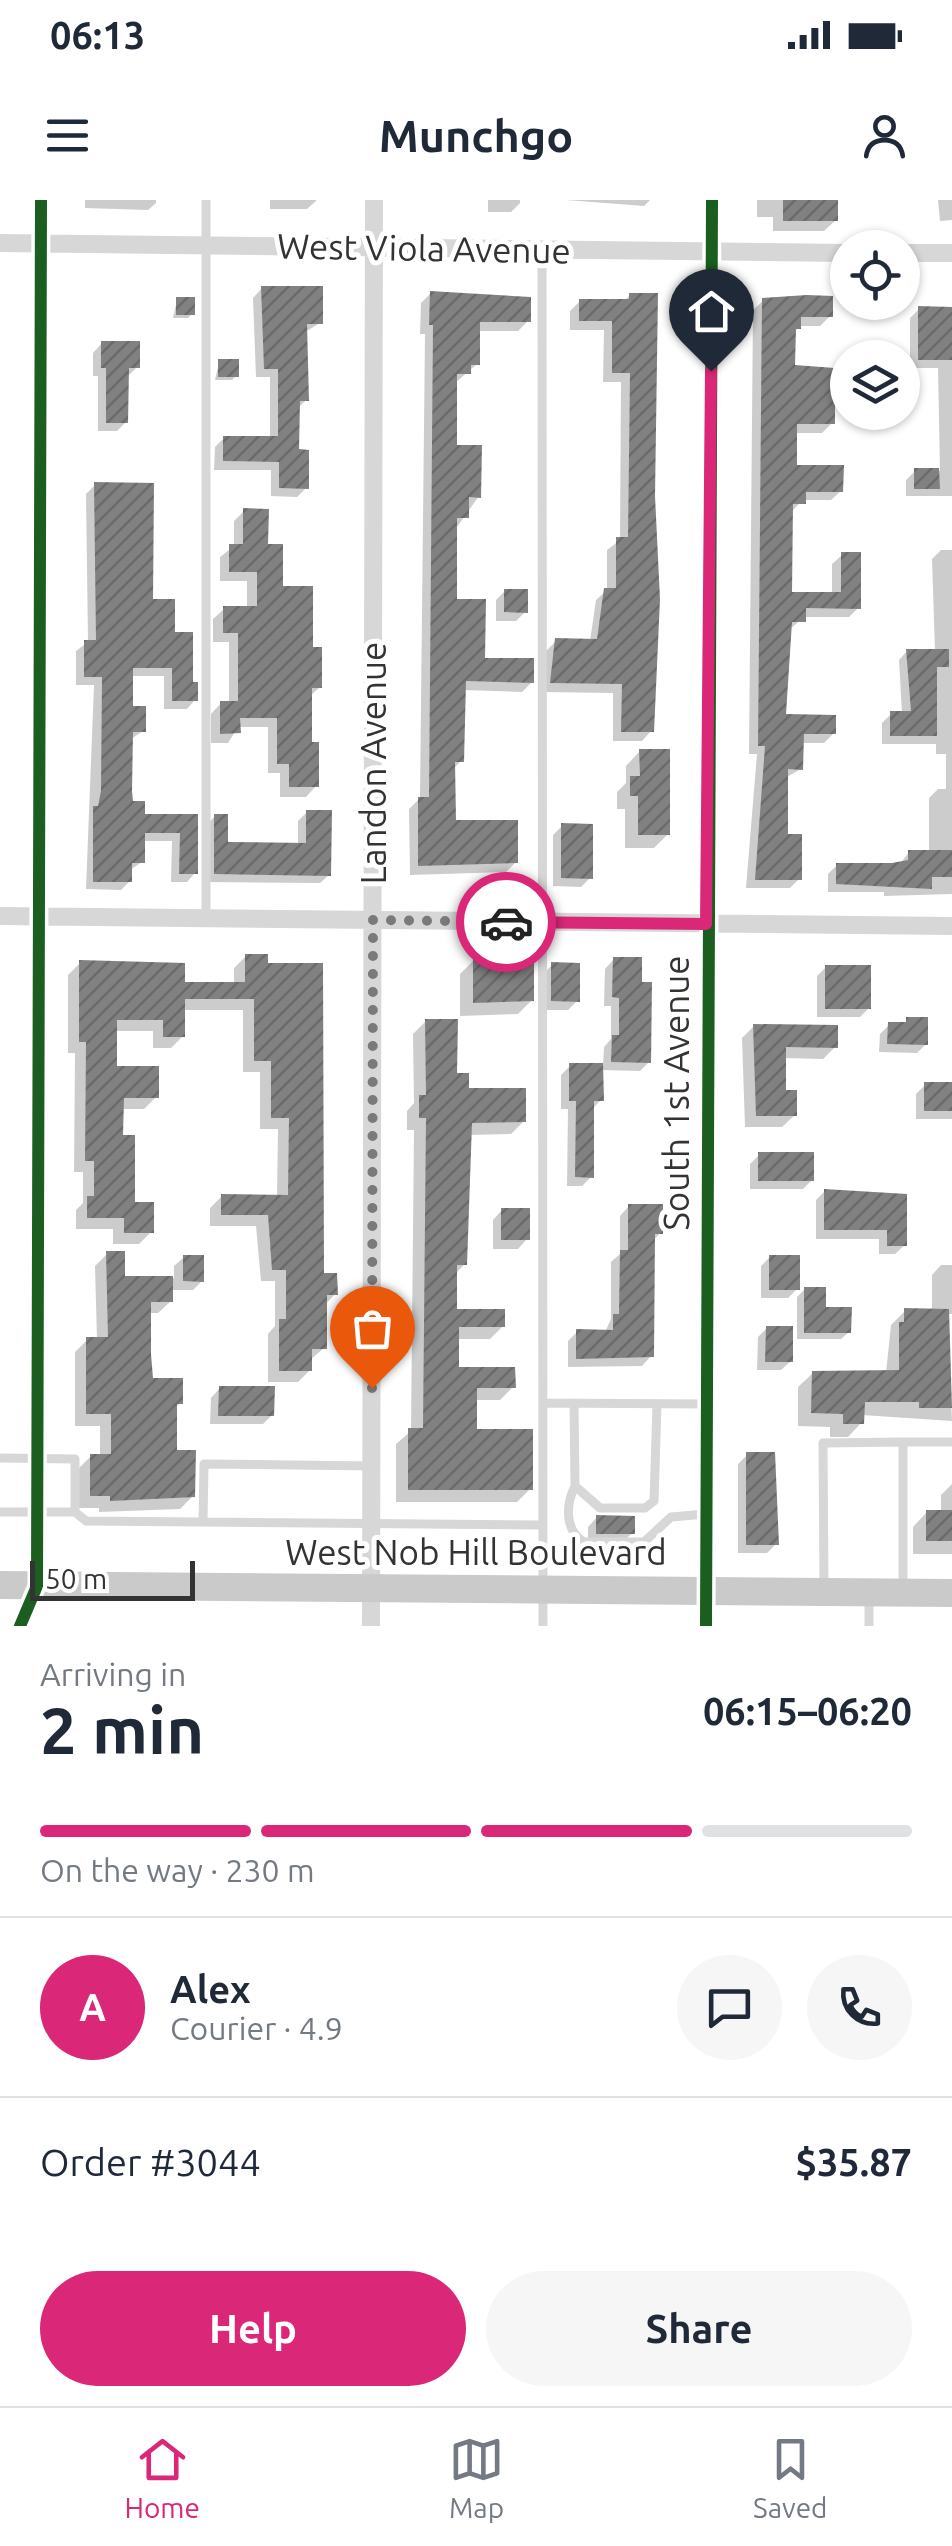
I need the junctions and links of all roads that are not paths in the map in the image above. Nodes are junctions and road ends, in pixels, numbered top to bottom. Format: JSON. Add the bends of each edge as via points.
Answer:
{"nodes":[{"id":1,"x":41,"y":200,"type":"edge"},
{"id":2,"x":206,"y":200,"type":"edge"},
{"id":3,"x":374,"y":200,"type":"edge"},
{"id":4,"x":712,"y":200,"type":"edge"},
{"id":5,"x":0,"y":243,"type":"edge"},
{"id":6,"x":41,"y":244,"type":"junction"},
{"id":7,"x":206,"y":245,"type":"junction"},
{"id":8,"x":374,"y":248,"type":"junction"},
{"id":9,"x":542,"y":250,"type":"junction"},
{"id":10,"x":712,"y":253,"type":"junction"},
{"id":11,"x":830,"y":253,"type":"edge"},
{"id":12,"x":920,"y":253,"type":"edge"},
{"id":13,"x":952,"y":253,"type":"edge"},
{"id":14,"x":0,"y":916,"type":"edge"},
{"id":15,"x":40,"y":916,"type":"junction"},
{"id":16,"x":206,"y":918,"type":"junction"},
{"id":17,"x":373,"y":920,"type":"junction"},
{"id":18,"x":543,"y":922,"type":"junction"},
{"id":19,"x":706,"y":924,"type":"junction"},
{"id":20,"x":952,"y":926,"type":"edge"},
{"id":21,"x":543,"y":1403,"type":"junction"},
{"id":22,"x":574,"y":1403,"type":"junction"},
{"id":23,"x":657,"y":1404,"type":"junction"},
{"id":24,"x":706,"y":1404,"type":"junction"},
{"id":25,"x":903,"y":1442,"type":"junction"},
{"id":26,"x":952,"y":1442,"type":"edge"},
{"id":27,"x":0,"y":1458,"type":"edge"},
{"id":28,"x":38,"y":1458,"type":"junction"},
{"id":29,"x":372,"y":1466,"type":"junction"},
{"id":30,"x":575,"y":1486,"type":"junction"},
{"id":31,"x":0,"y":1512,"type":"edge"},
{"id":32,"x":37,"y":1512,"type":"junction"},
{"id":33,"x":75,"y":1512,"type":"junction"},
{"id":34,"x":706,"y":1514,"type":"junction"},
{"id":35,"x":204,"y":1522,"type":"junction"},
{"id":36,"x":372,"y":1522,"type":"junction"},
{"id":37,"x":543,"y":1525,"type":"junction"},
{"id":38,"x":0,"y":1585,"type":"edge"},
{"id":39,"x":37,"y":1586,"type":"junction"},
{"id":40,"x":372,"y":1589,"type":"junction"},
{"id":41,"x":543,"y":1590,"type":"junction"},
{"id":42,"x":706,"y":1591,"type":"junction"},
{"id":43,"x":824,"y":1592,"type":"junction"},
{"id":44,"x":869,"y":1592,"type":"junction"},
{"id":45,"x":903,"y":1593,"type":"junction"},
{"id":46,"x":952,"y":1593,"type":"edge"},
{"id":47,"x":20,"y":1626,"type":"edge"},
{"id":48,"x":372,"y":1626,"type":"edge"},
{"id":49,"x":543,"y":1626,"type":"edge"},
{"id":50,"x":706,"y":1626,"type":"edge"},
{"id":51,"x":869,"y":1626,"type":"edge"}],
"edges":[{"from":1,"to":6,"type":"street"},
{"from":2,"to":7,"type":"lane"},
{"from":3,"to":8,"type":"street","name":"Landon Avenue"},
{"from":4,"to":10,"type":"street","name":"South 1st Avenue"},
{"from":5,"to":6,"type":"street","name":"West Viola Avenue"},
{"from":6,"to":7,"type":"street","name":"West Viola Avenue"},
{"from":6,"to":15,"type":"street"},
{"from":7,"to":8,"type":"street","name":"West Viola Avenue"},
{"from":7,"to":16,"type":"lane"},
{"from":8,"to":9,"type":"street","name":"West Viola Avenue"},
{"from":8,"to":17,"type":"street","name":"Landon Avenue"},
{"from":9,"to":10,"type":"street","name":"West Viola Avenue"},
{"from":9,"to":18,"type":"lane"},
{"from":10,"to":11,"type":"street","name":"West Viola Avenue"},
{"from":10,"to":19,"type":"street","name":"South 1st Avenue"},
{"from":12,"to":13,"type":"street"},
{"from":14,"to":15,"type":"street"},
{"from":15,"to":16,"type":"street"},
{"from":15,"to":28,"type":"street"},
{"from":16,"to":17,"type":"street"},
{"from":17,"to":18,"type":"street"},
{"from":17,"to":29,"type":"street","name":"Landon Avenue"},
{"from":18,"to":19,"type":"street"},
{"from":18,"to":21,"type":"lane"},
{"from":19,"to":20,"type":"street"},
{"from":19,"to":24,"type":"street","name":"South 1st Avenue"},
{"from":21,"to":22,"type":"lane"},
{"from":21,"to":37,"type":"lane"},
{"from":22,"to":23,"type":"lane"},
{"from":22,"to":30,"type":"lane"},
{"from":23,"to":24,"type":"lane"},
{"from":23,"to":30,"type":"lane","via":[[654,1502],[600,1508]]},
{"from":24,"to":34,"type":"street","name":"South 1st Avenue"},
{"from":25,"to":26,"type":"lane"},
{"from":25,"to":43,"type":"lane","via":[[823,1443]]},
{"from":25,"to":45,"type":"lane"},
{"from":27,"to":28,"type":"lane"},
{"from":28,"to":32,"type":"street"},
{"from":28,"to":33,"type":"lane","via":[[76,1458]]},
{"from":29,"to":35,"type":"lane","via":[[204,1464]]},
{"from":29,"to":36,"type":"street","name":"Landon Avenue"},
{"from":30,"to":34,"type":"lane","via":[[570,1525],[584,1542],[644,1542],[671,1517]]},
{"from":31,"to":32,"type":"lane"},
{"from":32,"to":33,"type":"lane"},
{"from":32,"to":39,"type":"street"},
{"from":33,"to":35,"type":"lane","via":[[86,1521]]},
{"from":34,"to":42,"type":"street","name":"South 1st Avenue"},
{"from":35,"to":36,"type":"lane"},
{"from":36,"to":37,"type":"lane"},
{"from":36,"to":40,"type":"street","name":"Landon Avenue"},
{"from":37,"to":41,"type":"lane"},
{"from":38,"to":39,"type":"main road","name":"West Nob Hill Boulevard"},
{"from":39,"to":40,"type":"main road","name":"West Nob Hill Boulevard"},
{"from":39,"to":47,"type":"street"},
{"from":40,"to":41,"type":"main road","name":"West Nob Hill Boulevard"},
{"from":40,"to":48,"type":"street","name":"Landon Avenue"},
{"from":41,"to":42,"type":"main road","name":"West Nob Hill Boulevard"},
{"from":41,"to":49,"type":"lane"},
{"from":42,"to":43,"type":"main road","name":"West Nob Hill Boulevard"},
{"from":42,"to":50,"type":"street","name":"South 1st Avenue"},
{"from":43,"to":44,"type":"main road","name":"West Nob Hill Boulevard"},
{"from":44,"to":45,"type":"main road","name":"West Nob Hill Boulevard"},
{"from":44,"to":51,"type":"lane"},
{"from":45,"to":46,"type":"main road","name":"West Nob Hill Boulevard"}]}
